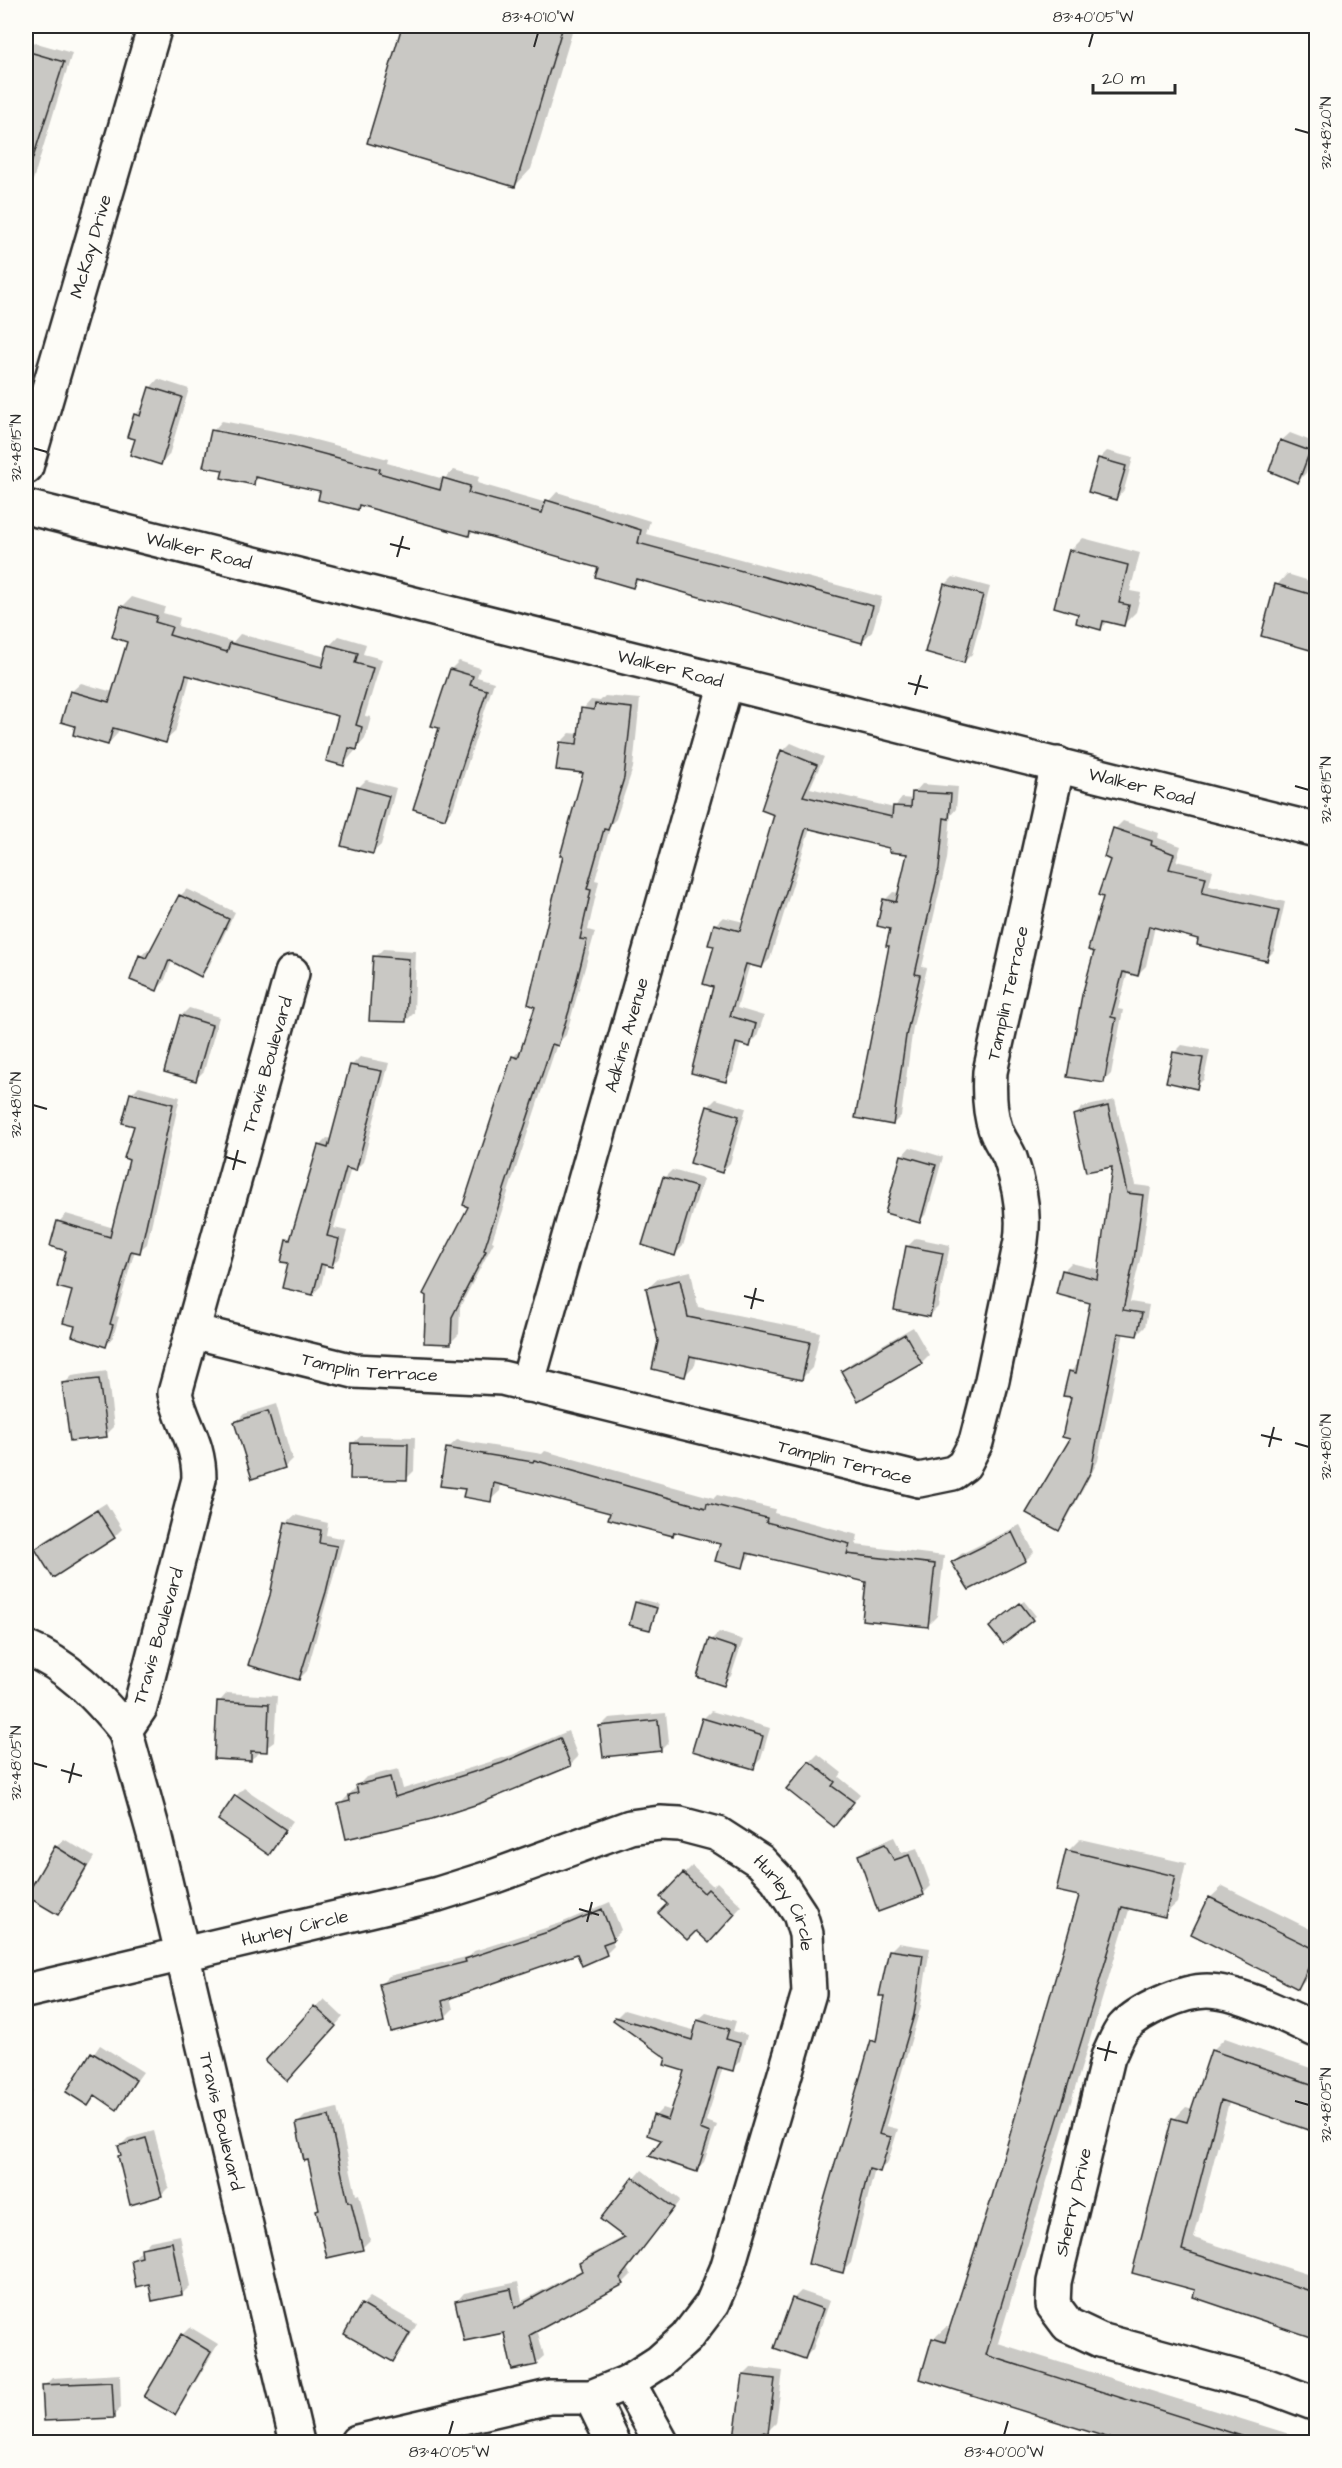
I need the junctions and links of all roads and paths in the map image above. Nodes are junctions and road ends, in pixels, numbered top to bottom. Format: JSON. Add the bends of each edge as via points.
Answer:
{"nodes":[{"id":1,"x":155,"y":26,"type":"edge"},
{"id":2,"x":26,"y":467,"type":"edge"},
{"id":3,"x":26,"y":507,"type":"edge"},
{"id":4,"x":726,"y":683,"type":"junction"},
{"id":5,"x":1058,"y":764,"type":"junction"},
{"id":6,"x":1317,"y":830,"type":"edge"},
{"id":7,"x":292,"y":973,"type":"dead end"},
{"id":8,"x":192,"y":1331,"type":"junction"},
{"id":9,"x":527,"y":1385,"type":"junction"},
{"id":10,"x":26,"y":1648,"type":"edge"},
{"id":11,"x":125,"y":1730,"type":"junction"},
{"id":12,"x":183,"y":1956,"type":"junction"},
{"id":13,"x":26,"y":1991,"type":"edge"},
{"id":14,"x":1317,"y":2030,"type":"edge"},
{"id":15,"x":628,"y":2382,"type":"junction"},
{"id":16,"x":591,"y":2397,"type":"junction"},
{"id":17,"x":1317,"y":2404,"type":"edge"},
{"id":18,"x":297,"y":2442,"type":"edge"},
{"id":19,"x":357,"y":2442,"type":"edge"},
{"id":20,"x":613,"y":2442,"type":"edge"},
{"id":21,"x":661,"y":2442,"type":"edge"}],
"edges":[{"from":1,"to":2,"type":"street","name":"McKay Drive"},
{"from":3,"to":4,"type":"street","name":"Walker Road"},
{"from":4,"to":5,"type":"street","name":"Walker Road"},
{"from":4,"to":9,"type":"street","name":"Adkins Avenue"},
{"from":5,"to":6,"type":"street","name":"Walker Road"},
{"from":5,"to":9,"type":"street","name":"Tamplin Terrace","via":[[990,1072],[995,1128],[1020,1190],[1024,1218],[1021,1241],[992,1380],[976,1442],[964,1465],[941,1477],[919,1480]]},
{"from":7,"to":8,"type":"street","name":"Travis Boulevard"},
{"from":8,"to":9,"type":"street","name":"Tamplin Terrace","via":[[354,1371],[502,1378]]},
{"from":8,"to":11,"type":"street","name":"Travis Boulevard","via":[[175,1393],[195,1443],[199,1479],[140,1707]]},
{"from":10,"to":11,"type":"street","via":[[85,1684]]},
{"from":11,"to":12,"type":"street","name":"Travis Boulevard"},
{"from":12,"to":13,"type":"street","name":"Hurley Circle"},
{"from":12,"to":15,"type":"street","name":"Hurley Circle","via":[[438,1894],[630,1827],[680,1824],[700,1828],[718,1834],[760,1861],[800,1914],[809,1963],[809,1993],[727,2269],[712,2304],[686,2338]]},
{"from":12,"to":18,"type":"street","name":"Travis Boulevard"},
{"from":14,"to":17,"type":"street","name":"Sherry Drive","via":[[1237,1997],[1208,1991],[1179,1996],[1123,2028],[1108,2056],[1054,2282],[1053,2305],[1068,2325],[1100,2340],[1265,2385]]},
{"from":15,"to":16,"type":"street","name":"Hurley Circle"},
{"from":15,"to":21,"type":"street"},
{"from":16,"to":19,"type":"street","name":"Hurley Circle","via":[[549,2397]]},
{"from":16,"to":20,"type":"street"}]}
